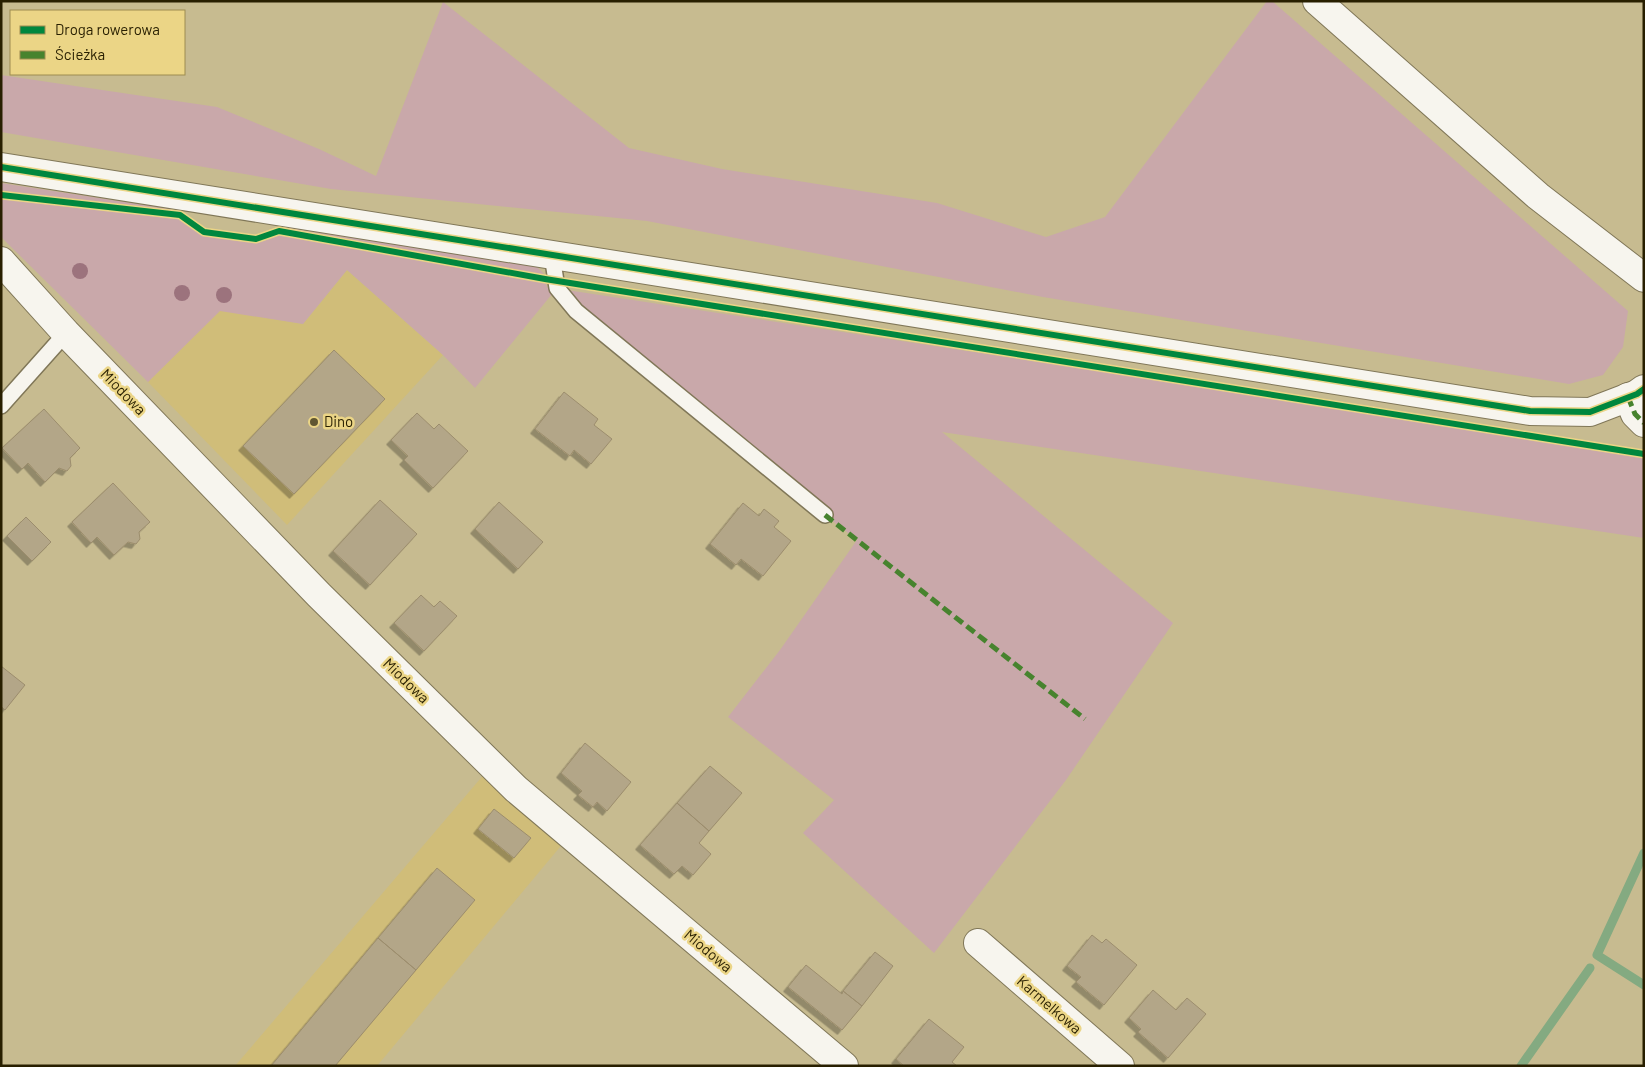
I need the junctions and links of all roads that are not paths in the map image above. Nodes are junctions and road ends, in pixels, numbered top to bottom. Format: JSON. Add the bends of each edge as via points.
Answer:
{"nodes":[{"id":1,"x":1317,"y":1,"type":"edge"},
{"id":2,"x":1,"y":167,"type":"edge"},
{"id":3,"x":552,"y":254,"type":"junction"},
{"id":4,"x":1,"y":262,"type":"edge"},
{"id":5,"x":1644,"y":278,"type":"edge"},
{"id":6,"x":66,"y":333,"type":"junction"},
{"id":7,"x":1636,"y":393,"type":"edge"},
{"id":8,"x":1,"y":406,"type":"edge"},
{"id":9,"x":1644,"y":423,"type":"edge"},
{"id":10,"x":825,"y":515,"type":"dead end"},
{"id":11,"x":978,"y":944,"type":"dead end"},
{"id":12,"x":844,"y":1066,"type":"edge"},
{"id":13,"x":1120,"y":1066,"type":"edge"}],
"edges":[{"from":1,"to":5,"type":"street","via":[[1538,196]]},
{"from":2,"to":3,"type":"street"},
{"from":3,"to":7,"type":"street","via":[[1530,411],[1590,412]]},
{"from":3,"to":10,"type":"lane","via":[[557,288],[576,310]]},
{"from":4,"to":6,"type":"street","name":"Miodowa"},
{"from":6,"to":8,"type":"lane"},
{"from":6,"to":12,"type":"street","name":"Miodowa","via":[[319,595],[516,789]]},
{"from":7,"to":9,"type":"street","via":[[1635,414]]},
{"from":11,"to":13,"type":"street","name":"Karmelkowa"}]}
